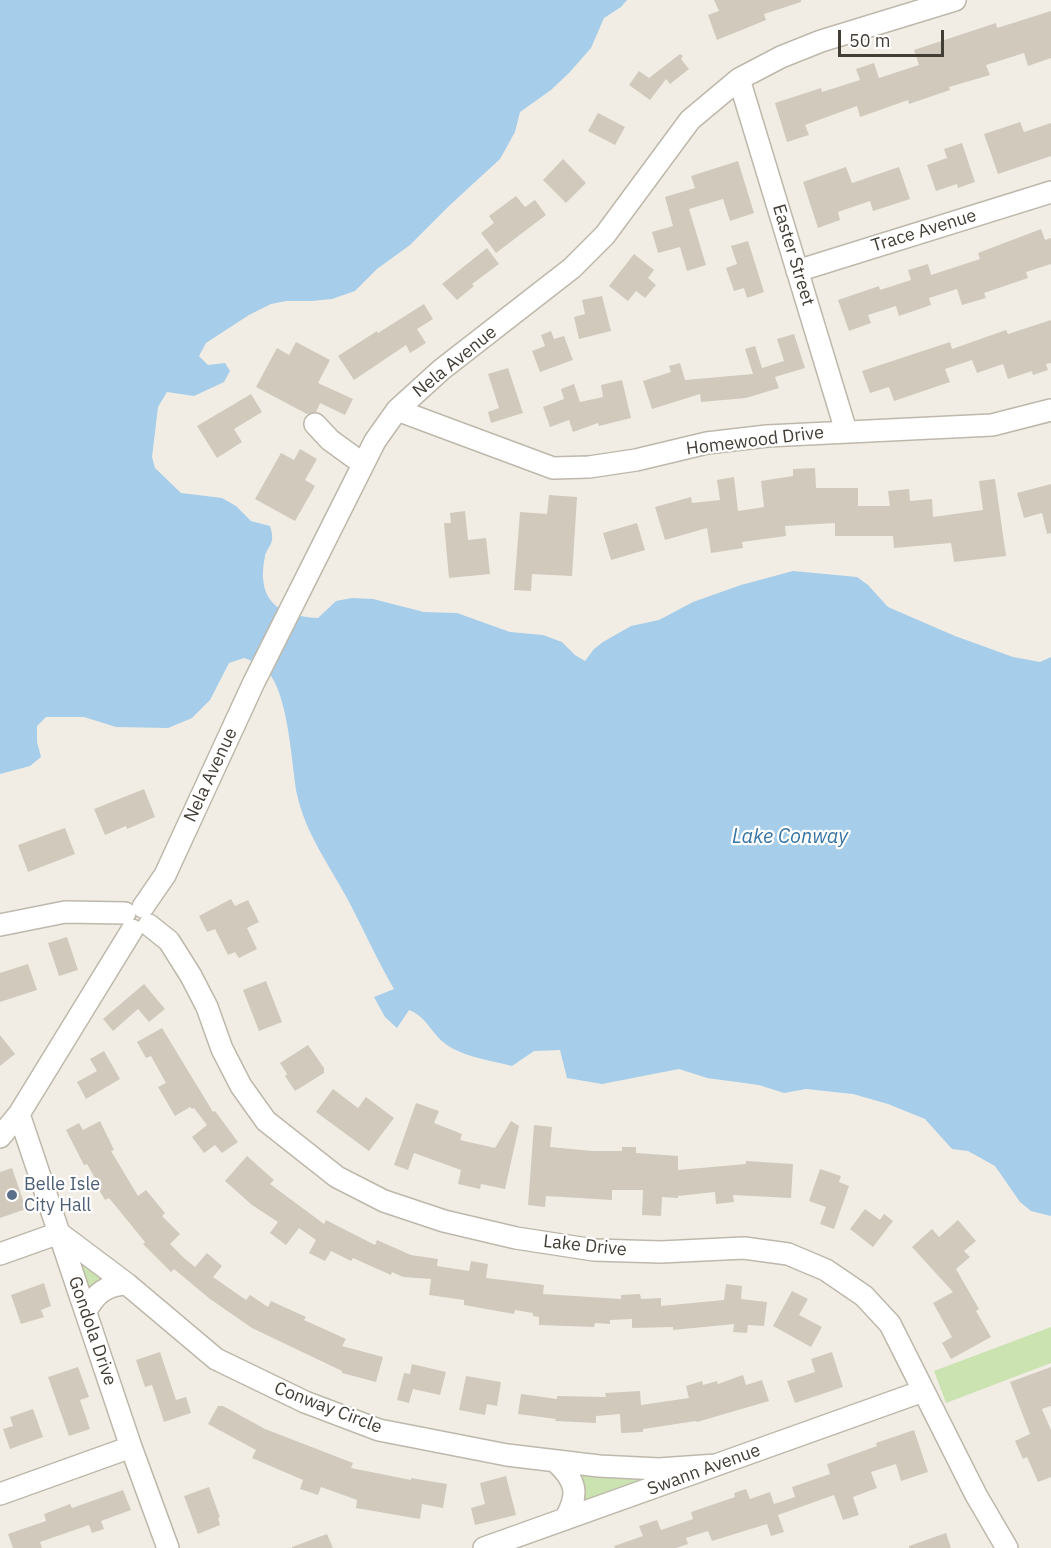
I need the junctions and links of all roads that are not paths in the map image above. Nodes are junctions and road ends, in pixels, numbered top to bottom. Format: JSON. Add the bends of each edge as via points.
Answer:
{"nodes":[{"id":1,"x":955,"y":0,"type":"edge"},
{"id":2,"x":739,"y":79,"type":"junction"},
{"id":3,"x":1051,"y":192,"type":"edge"},
{"id":4,"x":797,"y":271,"type":"junction"},
{"id":5,"x":397,"y":410,"type":"junction"},
{"id":6,"x":1051,"y":410,"type":"edge"},
{"id":7,"x":315,"y":424,"type":"dead end"},
{"id":8,"x":846,"y":431,"type":"junction"},
{"id":9,"x":363,"y":464,"type":"junction"},
{"id":10,"x":137,"y":919,"type":"junction"},
{"id":11,"x":0,"y":925,"type":"edge"},
{"id":12,"x":19,"y":1114,"type":"junction"},
{"id":13,"x":0,"y":1137,"type":"edge"},
{"id":14,"x":59,"y":1233,"type":"junction"},
{"id":15,"x":0,"y":1254,"type":"edge"},
{"id":16,"x":127,"y":1284,"type":"junction"},
{"id":17,"x":86,"y":1311,"type":"junction"},
{"id":18,"x":923,"y":1391,"type":"junction"},
{"id":19,"x":131,"y":1447,"type":"junction"},
{"id":20,"x":555,"y":1461,"type":"junction"},
{"id":21,"x":716,"y":1465,"type":"junction"},
{"id":22,"x":0,"y":1494,"type":"edge"},
{"id":23,"x":565,"y":1519,"type":"junction"},
{"id":24,"x":168,"y":1548,"type":"edge"},
{"id":25,"x":484,"y":1548,"type":"edge"},
{"id":26,"x":1007,"y":1548,"type":"edge"}],
"edges":[{"from":1,"to":2,"type":"street","name":"Nela Avenue","via":[[821,41]]},
{"from":2,"to":4,"type":"street","name":"Easter Street"},
{"from":2,"to":5,"type":"street","name":"Nela Avenue","via":[[690,120],[605,235],[572,268],[441,370]]},
{"from":3,"to":4,"type":"street","name":"Trace Avenue"},
{"from":4,"to":8,"type":"street","name":"Easter Street"},
{"from":5,"to":8,"type":"street","name":"Homewood Drive","via":[[554,468],[636,460],[707,443]]},
{"from":5,"to":9,"type":"street","name":"Nela Avenue"},
{"from":6,"to":8,"type":"street","name":"Homewood Drive","via":[[992,425]]},
{"from":7,"to":9,"type":"street","via":[[330,441]]},
{"from":9,"to":10,"type":"street","name":"Nela Avenue","via":[[254,682],[165,875]]},
{"from":10,"to":11,"type":"street","via":[[65,912]]},
{"from":10,"to":12,"type":"street","name":"Nela Avenue"},
{"from":10,"to":18,"type":"street","name":"Lake Drive","via":[[169,941],[207,1008],[241,1086],[266,1121],[336,1177],[384,1201],[444,1221],[516,1238],[594,1250],[744,1248],[788,1254],[826,1270],[864,1296],[890,1324]]},
{"from":12,"to":13,"type":"street","name":"Nela Avenue"},
{"from":12,"to":14,"type":"street","name":"Gondola Drive"},
{"from":14,"to":15,"type":"street"},
{"from":14,"to":16,"type":"street","name":"Conway Circle"},
{"from":14,"to":17,"type":"street","name":"Gondola Drive"},
{"from":16,"to":17,"type":"street","via":[[102,1290]]},
{"from":16,"to":20,"type":"street","name":"Conway Circle","via":[[216,1359],[305,1402],[379,1430]]},
{"from":17,"to":19,"type":"street","name":"Gondola Drive"},
{"from":18,"to":21,"type":"street","name":"Swann Avenue"},
{"from":18,"to":26,"type":"street","name":"Lake Drive"},
{"from":19,"to":22,"type":"street"},
{"from":19,"to":24,"type":"street","name":"Gondola Drive"},
{"from":20,"to":21,"type":"street","name":"Conway Circle","via":[[659,1469]]},
{"from":20,"to":23,"type":"street","via":[[573,1482],[573,1506]]},
{"from":21,"to":23,"type":"street","name":"Swann Avenue"},
{"from":23,"to":25,"type":"street","name":"Swann Avenue"}]}
